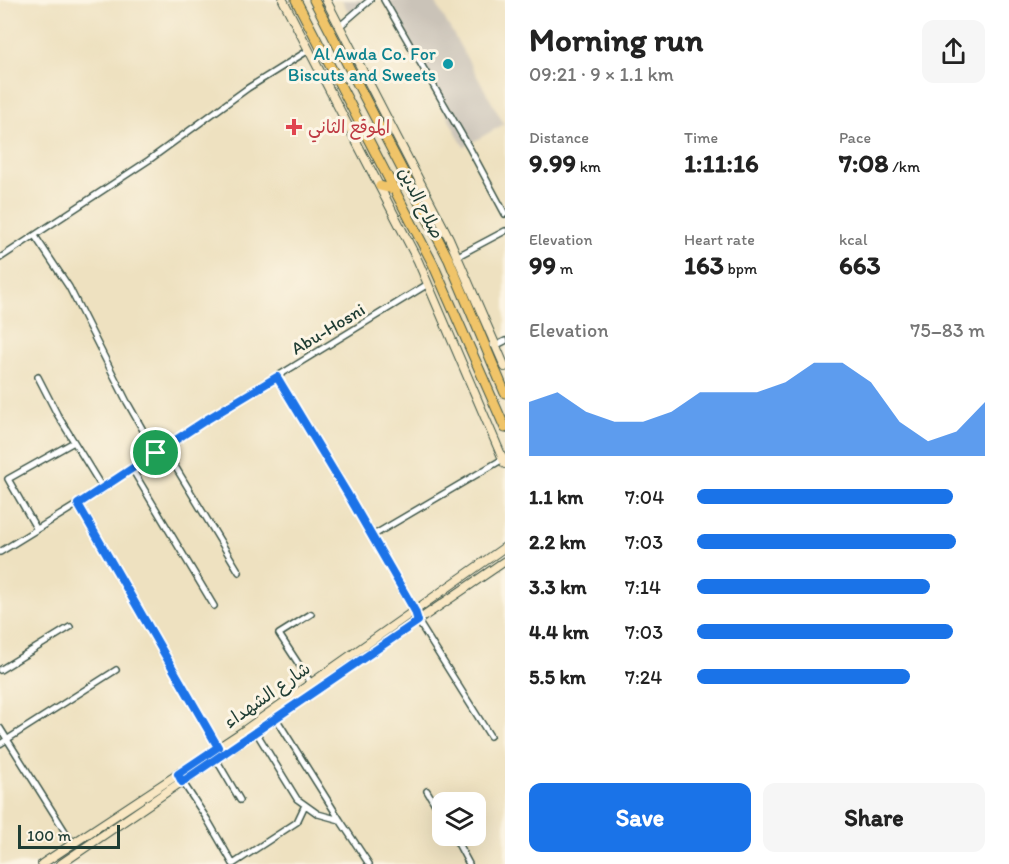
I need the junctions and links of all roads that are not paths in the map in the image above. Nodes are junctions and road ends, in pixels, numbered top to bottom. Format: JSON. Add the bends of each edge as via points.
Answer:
{"nodes":[{"id":1,"x":283,"y":0,"type":"edge"},
{"id":2,"x":296,"y":0,"type":"edge"},
{"id":3,"x":314,"y":0,"type":"edge"},
{"id":4,"x":326,"y":0,"type":"edge"},
{"id":5,"x":370,"y":0,"type":"edge"},
{"id":6,"x":384,"y":0,"type":"edge"},
{"id":7,"x":340,"y":26,"type":"junction"},
{"id":8,"x":309,"y":50,"type":"junction"},
{"id":9,"x":380,"y":186,"type":"junction"},
{"id":10,"x":396,"y":190,"type":"junction"},
{"id":11,"x":505,"y":214,"type":"edge"},
{"id":12,"x":505,"y":231,"type":"edge"},
{"id":13,"x":35,"y":236,"type":"junction"},
{"id":14,"x":0,"y":258,"type":"edge"},
{"id":15,"x":454,"y":258,"type":"junction"},
{"id":16,"x":428,"y":284,"type":"junction"},
{"id":17,"x":505,"y":341,"type":"edge"},
{"id":18,"x":486,"y":345,"type":"junction"},
{"id":19,"x":497,"y":345,"type":"junction"},
{"id":20,"x":505,"y":367,"type":"edge"},
{"id":21,"x":38,"y":376,"type":"dead end"},
{"id":22,"x":277,"y":377,"type":"junction"},
{"id":23,"x":505,"y":393,"type":"edge"},
{"id":24,"x":505,"y":428,"type":"edge"},
{"id":25,"x":74,"y":442,"type":"junction"},
{"id":26,"x":164,"y":448,"type":"junction"},
{"id":27,"x":156,"y":453,"type":"junction"},
{"id":28,"x":504,"y":461,"type":"edge"},
{"id":29,"x":132,"y":469,"type":"junction"},
{"id":30,"x":103,"y":489,"type":"junction"},
{"id":31,"x":78,"y":504,"type":"junction"},
{"id":32,"x":36,"y":528,"type":"junction"},
{"id":33,"x":372,"y":536,"type":"junction"},
{"id":34,"x":505,"y":547,"type":"edge"},
{"id":35,"x":0,"y":552,"type":"edge"},
{"id":36,"x":505,"y":561,"type":"edge"},
{"id":37,"x":239,"y":572,"type":"dead end"},
{"id":38,"x":214,"y":606,"type":"dead end"},
{"id":39,"x":415,"y":611,"type":"junction"},
{"id":40,"x":311,"y":614,"type":"dead end"},
{"id":41,"x":418,"y":621,"type":"junction"},
{"id":42,"x":70,"y":627,"type":"dead end"},
{"id":43,"x":0,"y":670,"type":"edge"},
{"id":44,"x":116,"y":670,"type":"dead end"},
{"id":45,"x":311,"y":683,"type":"junction"},
{"id":46,"x":274,"y":715,"type":"junction"},
{"id":47,"x":0,"y":728,"type":"edge"},
{"id":48,"x":256,"y":732,"type":"junction"},
{"id":49,"x":490,"y":736,"type":"dead end"},
{"id":50,"x":8,"y":740,"type":"junction"},
{"id":51,"x":0,"y":744,"type":"edge"},
{"id":52,"x":218,"y":747,"type":"junction"},
{"id":53,"x":216,"y":759,"type":"junction"},
{"id":54,"x":180,"y":778,"type":"junction"},
{"id":55,"x":427,"y":791,"type":"dead end"},
{"id":56,"x":432,"y":799,"type":"edge"},
{"id":57,"x":240,"y":800,"type":"dead end"},
{"id":58,"x":305,"y":805,"type":"junction"},
{"id":59,"x":340,"y":819,"type":"junction"},
{"id":60,"x":73,"y":844,"type":"junction"},
{"id":61,"x":459,"y":846,"type":"edge"},
{"id":62,"x":42,"y":864,"type":"edge"},
{"id":63,"x":61,"y":864,"type":"edge"},
{"id":64,"x":233,"y":864,"type":"edge"},
{"id":65,"x":369,"y":864,"type":"edge"},
{"id":66,"x":469,"y":864,"type":"edge"}],
"edges":[{"from":1,"to":8,"type":"main road"},
{"from":2,"to":10,"type":"highway","name":"صلاح الدين"},
{"from":3,"to":15,"type":"highway","name":"صلاح الدين"},
{"from":4,"to":7,"type":"main road"},
{"from":5,"to":7,"type":"street"},
{"from":6,"to":11,"type":"street"},
{"from":7,"to":15,"type":"main road"},
{"from":8,"to":9,"type":"main road"},
{"from":8,"to":13,"type":"street"},
{"from":9,"to":10,"type":"highway"},
{"from":9,"to":16,"type":"main road"},
{"from":10,"to":24,"type":"highway","name":"صلاح الدين"},
{"from":12,"to":15,"type":"street"},
{"from":13,"to":14,"type":"street"},
{"from":13,"to":27,"type":"street","via":[[69,287]]},
{"from":15,"to":18,"type":"highway","name":"صلاح الدين"},
{"from":15,"to":19,"type":"main road"},
{"from":16,"to":22,"type":"street","name":"Abu-Hosni"},
{"from":16,"to":28,"type":"main road"},
{"from":17,"to":19,"type":"street"},
{"from":18,"to":19,"type":"street"},
{"from":18,"to":23,"type":"highway","name":"صلاح الدين"},
{"from":19,"to":20,"type":"main road"},
{"from":21,"to":25,"type":"street"},
{"from":22,"to":26,"type":"street","name":"Abu-Hosni"},
{"from":22,"to":33,"type":"street"},
{"from":25,"to":30,"type":"street"},
{"from":25,"to":32,"type":"street","via":[[8,479]]},
{"from":26,"to":27,"type":"street","name":"Abu-Hosni"},
{"from":26,"to":37,"type":"street"},
{"from":27,"to":29,"type":"street","name":"Abu-Hosni"},
{"from":28,"to":33,"type":"street"},
{"from":29,"to":30,"type":"street","name":"Abu-Hosni"},
{"from":29,"to":38,"type":"street"},
{"from":30,"to":31,"type":"street","name":"Abu-Hosni"},
{"from":31,"to":32,"type":"street","name":"Abu-Hosni"},
{"from":31,"to":52,"type":"street"},
{"from":32,"to":35,"type":"street","name":"Abu-Hosni"},
{"from":33,"to":39,"type":"street"},
{"from":34,"to":39,"type":"main road","name":"شارع الشهداء"},
{"from":36,"to":41,"type":"main road","name":"شارع الشهداء"},
{"from":39,"to":41,"type":"street"},
{"from":39,"to":45,"type":"main road","name":"شارع الشهداء"},
{"from":40,"to":45,"type":"street","via":[[279,634]]},
{"from":41,"to":46,"type":"main road","name":"شارع الشهداء"},
{"from":41,"to":49,"type":"street"},
{"from":42,"to":43,"type":"street"},
{"from":44,"to":50,"type":"street"},
{"from":45,"to":46,"type":"main road","name":"شارع الشهداء"},
{"from":46,"to":48,"type":"main road","name":"شارع الشهداء"},
{"from":46,"to":52,"type":"main road","name":"شارع الشهداء"},
{"from":46,"to":59,"type":"street"},
{"from":47,"to":50,"type":"street"},
{"from":48,"to":53,"type":"main road","name":"شارع الشهداء"},
{"from":48,"to":58,"type":"street","via":[[297,799]]},
{"from":50,"to":51,"type":"street"},
{"from":50,"to":60,"type":"street"},
{"from":52,"to":54,"type":"main road","name":"شارع الشهداء"},
{"from":53,"to":54,"type":"main road","name":"شارع الشهداء"},
{"from":53,"to":57,"type":"street"},
{"from":54,"to":60,"type":"main road","name":"شارع الشهداء"},
{"from":54,"to":63,"type":"main road","name":"شارع الشهداء"},
{"from":54,"to":64,"type":"street"},
{"from":55,"to":56,"type":"street"},
{"from":58,"to":59,"type":"street","via":[[318,814]]},
{"from":58,"to":64,"type":"street","via":[[297,822]]},
{"from":59,"to":65,"type":"street"},
{"from":60,"to":62,"type":"main road","name":"شارع الشهداء"},
{"from":61,"to":66,"type":"street"}]}
